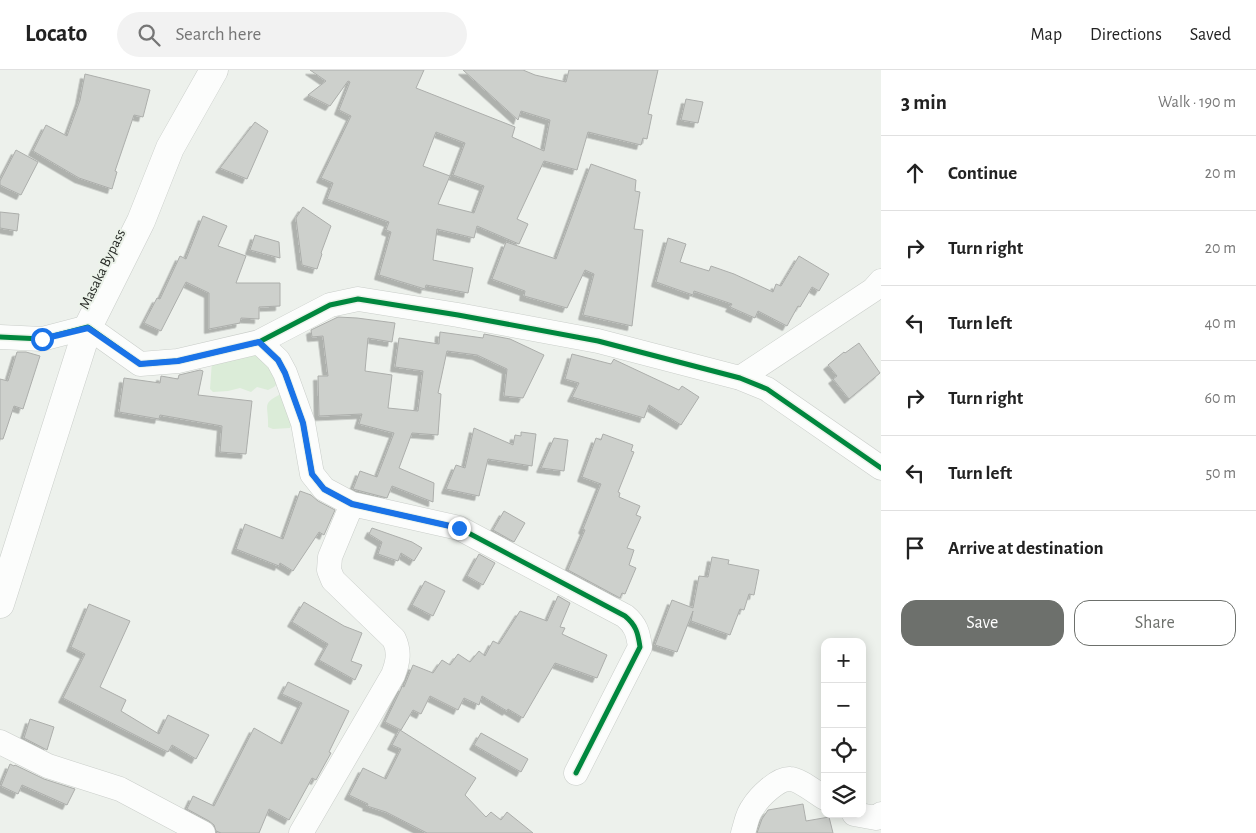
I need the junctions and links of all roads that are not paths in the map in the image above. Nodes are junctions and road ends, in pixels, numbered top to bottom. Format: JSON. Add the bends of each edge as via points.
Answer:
{"nodes":[{"id":1,"x":214,"y":70,"type":"edge"},
{"id":2,"x":881,"y":281,"type":"edge"},
{"id":3,"x":88,"y":328,"type":"junction"},
{"id":4,"x":0,"y":337,"type":"edge"},
{"id":5,"x":259,"y":342,"type":"junction"},
{"id":6,"x":740,"y":378,"type":"junction"},
{"id":7,"x":881,"y":468,"type":"edge"},
{"id":8,"x":352,"y":504,"type":"junction"},
{"id":9,"x":0,"y":604,"type":"edge"},
{"id":10,"x":0,"y":742,"type":"edge"},
{"id":11,"x":576,"y":773,"type":"dead end"},
{"id":12,"x":821,"y":796,"type":"edge"},
{"id":13,"x":881,"y":814,"type":"edge"},
{"id":14,"x":866,"y":816,"type":"edge"},
{"id":15,"x":204,"y":833,"type":"edge"},
{"id":16,"x":301,"y":833,"type":"edge"},
{"id":17,"x":743,"y":833,"type":"edge"}],
"edges":[{"from":1,"to":3,"type":"highway","name":"Masaka Bypass","via":[[170,148],[140,221]]},
{"from":2,"to":6,"type":"street","via":[[873,290]]},
{"from":3,"to":4,"type":"street","via":[[42,339]]},
{"from":3,"to":5,"type":"street","via":[[140,364],[178,361]]},
{"from":3,"to":9,"type":"highway","name":"Masaka Bypass"},
{"from":5,"to":6,"type":"street","via":[[330,305],[358,299],[598,341]]},
{"from":5,"to":8,"type":"street","via":[[278,360],[285,373],[303,423],[312,474],[324,489]]},
{"from":6,"to":7,"type":"street","via":[[767,388]]},
{"from":8,"to":11,"type":"street","via":[[459,528],[625,616],[634,624],[640,647]]},
{"from":8,"to":16,"type":"street","via":[[330,557],[329,570],[333,580],[394,639],[398,660],[393,675]]},
{"from":10,"to":15,"type":"street","via":[[48,766],[120,789]]},
{"from":12,"to":17,"type":"street","via":[[791,778],[783,779],[752,807]]},
{"from":13,"to":14,"type":"street","via":[[876,818]]}]}
